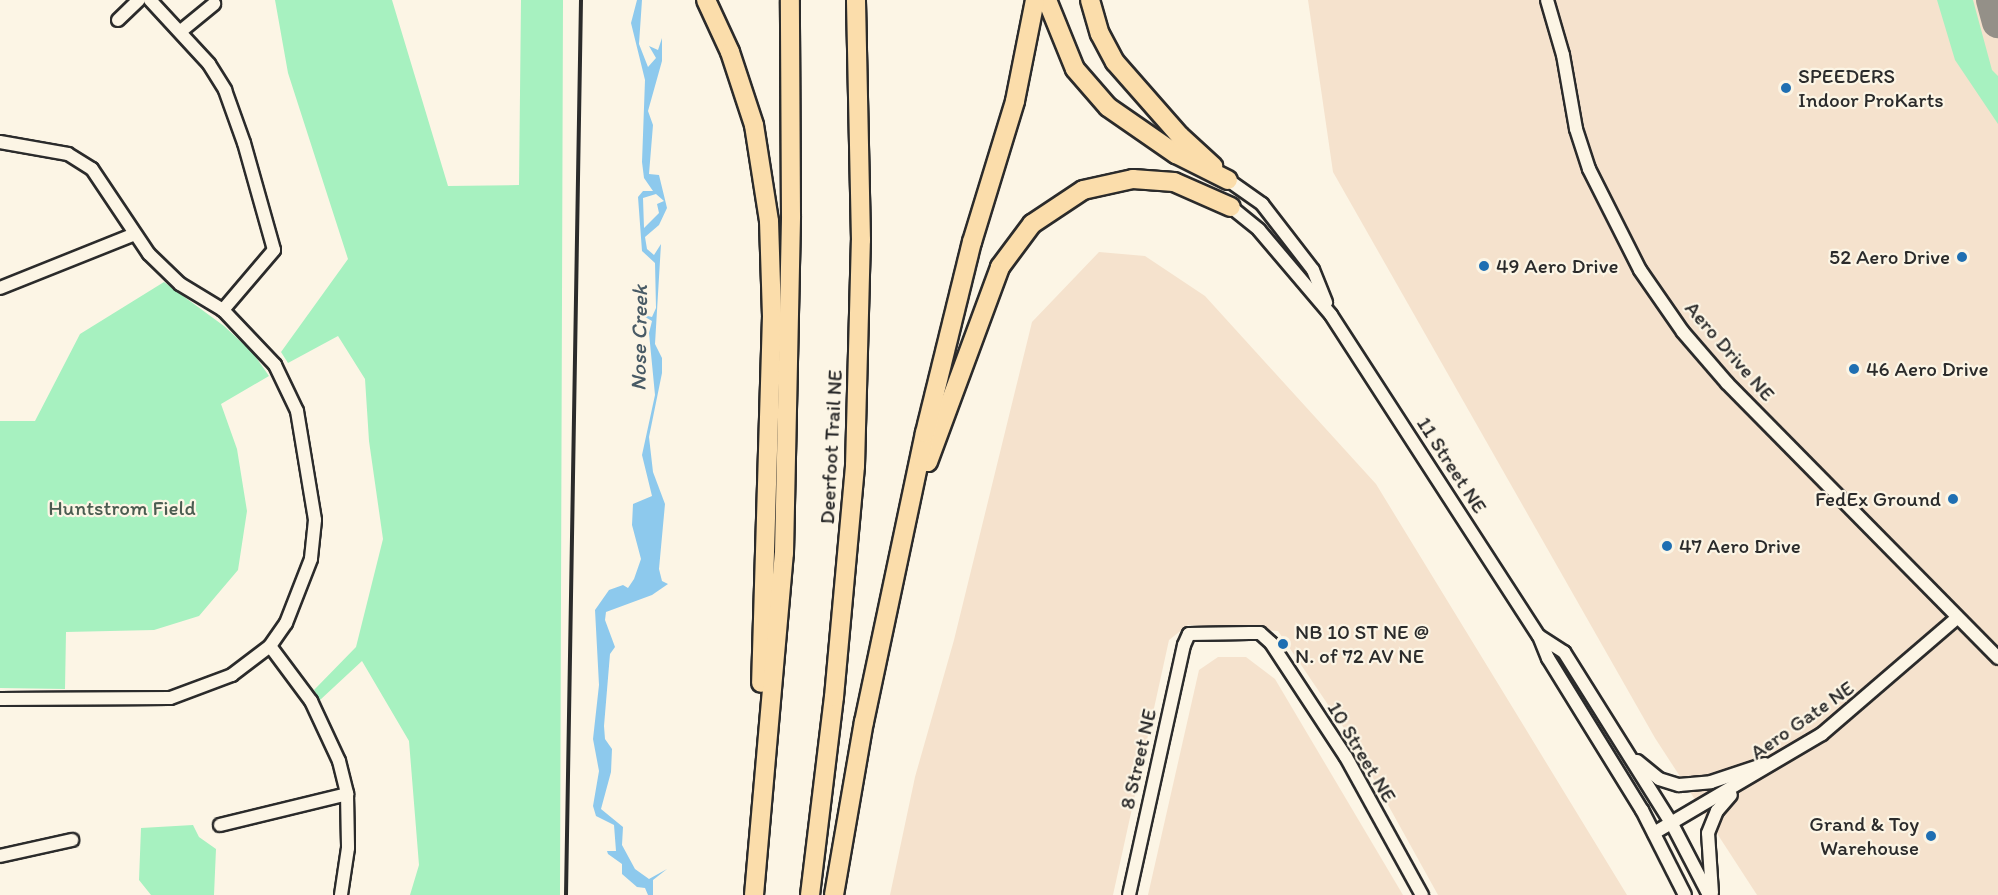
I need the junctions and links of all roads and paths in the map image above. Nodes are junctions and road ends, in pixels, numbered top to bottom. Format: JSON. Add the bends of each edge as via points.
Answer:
{"nodes":[{"id":1,"x":139,"y":0,"type":"edge"},
{"id":2,"x":150,"y":0,"type":"edge"},
{"id":3,"x":706,"y":0,"type":"edge"},
{"id":4,"x":790,"y":0,"type":"edge"},
{"id":5,"x":856,"y":0,"type":"edge"},
{"id":6,"x":1035,"y":0,"type":"edge"},
{"id":7,"x":1047,"y":0,"type":"edge"},
{"id":8,"x":1090,"y":0,"type":"edge"},
{"id":9,"x":1547,"y":0,"type":"edge"},
{"id":10,"x":214,"y":4,"type":"dead end"},
{"id":11,"x":118,"y":20,"type":"dead end"},
{"id":12,"x":181,"y":31,"type":"junction"},
{"id":13,"x":0,"y":142,"type":"edge"},
{"id":14,"x":1228,"y":180,"type":"junction"},
{"id":15,"x":1231,"y":207,"type":"joint"},
{"id":16,"x":135,"y":234,"type":"junction"},
{"id":17,"x":0,"y":288,"type":"edge"},
{"id":18,"x":223,"y":310,"type":"junction"},
{"id":19,"x":1331,"y":315,"type":"junction"},
{"id":20,"x":898,"y":555,"type":"junction"},
{"id":21,"x":1957,"y":618,"type":"junction"},
{"id":22,"x":1190,"y":634,"type":"joint"},
{"id":23,"x":1539,"y":636,"type":"junction"},
{"id":24,"x":270,"y":646,"type":"junction"},
{"id":25,"x":1998,"y":658,"type":"edge"},
{"id":26,"x":0,"y":699,"type":"edge"},
{"id":27,"x":1792,"y":754,"type":"junction"},
{"id":28,"x":1630,"y":756,"type":"junction"},
{"id":29,"x":1737,"y":787,"type":"junction"},
{"id":30,"x":346,"y":794,"type":"junction"},
{"id":31,"x":764,"y":796,"type":"junction"},
{"id":32,"x":1672,"y":824,"type":"junction"},
{"id":33,"x":220,"y":825,"type":"dead end"},
{"id":34,"x":1654,"y":832,"type":"junction"},
{"id":35,"x":72,"y":840,"type":"dead end"},
{"id":36,"x":0,"y":856,"type":"edge"},
{"id":37,"x":341,"y":895,"type":"edge"},
{"id":38,"x":754,"y":895,"type":"edge"},
{"id":39,"x":810,"y":895,"type":"edge"},
{"id":40,"x":834,"y":895,"type":"edge"},
{"id":41,"x":1129,"y":895,"type":"edge"},
{"id":42,"x":1422,"y":895,"type":"edge"},
{"id":43,"x":1685,"y":895,"type":"edge"},
{"id":44,"x":1710,"y":895,"type":"edge"}],
"edges":[{"from":1,"to":11,"type":"street"},
{"from":2,"to":12,"type":"street"},
{"from":3,"to":31,"type":"highway","via":[[730,52],[754,125],[769,221],[771,352],[758,744]]},
{"from":4,"to":31,"type":"highway","name":"Deerfoot Trail NE","via":[[791,216],[784,553]]},
{"from":5,"to":39,"type":"highway","name":"Deerfoot Trail NE","via":[[861,240],[855,466],[834,697]]},
{"from":6,"to":20,"type":"highway","via":[[1028,50],[961,283]]},
{"from":7,"to":14,"type":"highway","via":[[1075,69],[1108,107],[1176,154]]},
{"from":8,"to":14,"type":"highway","via":[[1100,34],[1115,62],[1180,136]]},
{"from":9,"to":21,"type":"street","name":"Aero Drive NE","via":[[1589,169],[1640,270],[1683,332],[1727,384],[1844,498]]},
{"from":10,"to":12,"type":"street"},
{"from":12,"to":18,"type":"street","via":[[225,90],[274,250]]},
{"from":13,"to":16,"type":"street","via":[[68,154],[93,169]]},
{"from":14,"to":19,"type":"street","name":"11 Street NE","via":[[1262,204],[1313,270]]},
{"from":15,"to":19,"type":"street","name":"11 Street NE","via":[[1259,230]]},
{"from":15,"to":20,"type":"highway","via":[[1174,182],[1133,178],[1083,190],[1032,224],[1009,251],[992,285]]},
{"from":16,"to":17,"type":"street"},
{"from":16,"to":18,"type":"street","via":[[180,284]]},
{"from":18,"to":24,"type":"street","via":[[286,382],[308,461],[315,520],[311,558],[286,623]]},
{"from":19,"to":23,"type":"street","name":"11 Street NE"},
{"from":20,"to":40,"type":"highway"},
{"from":21,"to":25,"type":"street","name":"Aero Drive NE"},
{"from":21,"to":27,"type":"street","name":"Aero Gate NE","via":[[1860,705]]},
{"from":22,"to":41,"type":"street","name":"8 Street NE","via":[[1179,663]]},
{"from":22,"to":42,"type":"street","name":"10 Street NE","via":[[1260,633],[1346,757]]},
{"from":23,"to":28,"type":"street","name":"11 Street NE","via":[[1564,652]]},
{"from":23,"to":34,"type":"street","name":"11 Street NE","via":[[1548,658],[1585,712]]},
{"from":24,"to":26,"type":"street","via":[[232,675],[170,698]]},
{"from":24,"to":30,"type":"street","via":[[326,728]]},
{"from":27,"to":28,"type":"street","via":[[1711,782],[1680,785],[1659,779]]},
{"from":27,"to":29,"type":"street","name":"Aero Gate NE"},
{"from":28,"to":32,"type":"street","name":"11 Street NE"},
{"from":29,"to":32,"type":"street","name":"Aero Gate NE"},
{"from":29,"to":44,"type":"street","via":[[1717,811],[1708,833]]},
{"from":30,"to":33,"type":"street"},
{"from":30,"to":37,"type":"street","via":[[348,848]]},
{"from":31,"to":38,"type":"highway","name":"Deerfoot Trail NE"},
{"from":32,"to":34,"type":"street","name":"Aero Gate NE"},
{"from":32,"to":44,"type":"street","name":"11 Street NE"},
{"from":34,"to":43,"type":"street","name":"11 Street NE"},
{"from":35,"to":36,"type":"street"}]}
